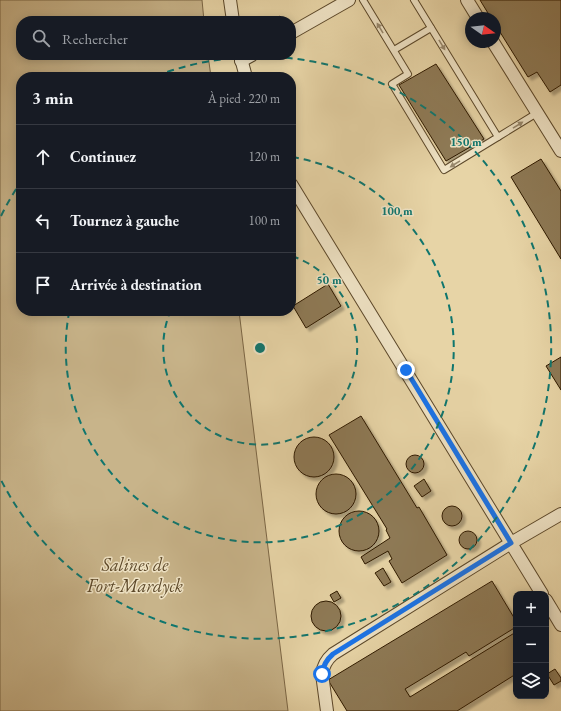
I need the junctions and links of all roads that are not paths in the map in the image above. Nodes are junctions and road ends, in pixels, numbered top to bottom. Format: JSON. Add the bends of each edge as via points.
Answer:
{"nodes":[{"id":1,"x":230,"y":0,"type":"edge"},
{"id":2,"x":349,"y":0,"type":"edge"},
{"id":3,"x":363,"y":0,"type":"edge"},
{"id":4,"x":414,"y":0,"type":"edge"},
{"id":5,"x":467,"y":0,"type":"edge"},
{"id":6,"x":474,"y":12,"type":"edge"},
{"id":7,"x":232,"y":16,"type":"edge"},
{"id":8,"x":431,"y":28,"type":"junction"},
{"id":9,"x":296,"y":30,"type":"edge"},
{"id":10,"x":497,"y":48,"type":"edge"},
{"id":11,"x":394,"y":50,"type":"junction"},
{"id":12,"x":242,"y":60,"type":"edge"},
{"id":13,"x":245,"y":72,"type":"edge"},
{"id":14,"x":537,"y":113,"type":"junction"},
{"id":15,"x":498,"y":137,"type":"junction"},
{"id":16,"x":561,"y":151,"type":"edge"},
{"id":17,"x":296,"y":192,"type":"edge"},
{"id":18,"x":561,"y":514,"type":"edge"},
{"id":19,"x":511,"y":543,"type":"junction"},
{"id":20,"x":540,"y":591,"type":"edge"},
{"id":21,"x":549,"y":605,"type":"edge"},
{"id":22,"x":561,"y":625,"type":"edge"},
{"id":23,"x":327,"y":711,"type":"edge"}],
"edges":[{"from":1,"to":7,"type":"street"},
{"from":2,"to":9,"type":"street"},
{"from":11,"to":3,"type":"lane","one_way":true},
{"from":4,"to":8,"type":"lane"},
{"from":5,"to":6,"type":"street"},
{"from":8,"to":11,"type":"lane"},
{"from":8,"to":15,"type":"lane","one_way":true},
{"from":10,"to":14,"type":"street"},
{"from":15,"to":11,"type":"lane","one_way":true,"via":[[444,170],[392,84],[408,74]]},
{"from":12,"to":13,"type":"street"},
{"from":15,"to":14,"type":"lane","one_way":true},
{"from":14,"to":16,"type":"street"},
{"from":17,"to":19,"type":"street"},
{"from":18,"to":19,"type":"street"},
{"from":19,"to":20,"type":"street"},
{"from":19,"to":23,"type":"street","via":[[328,658],[322,674]]},
{"from":21,"to":22,"type":"street"}]}
